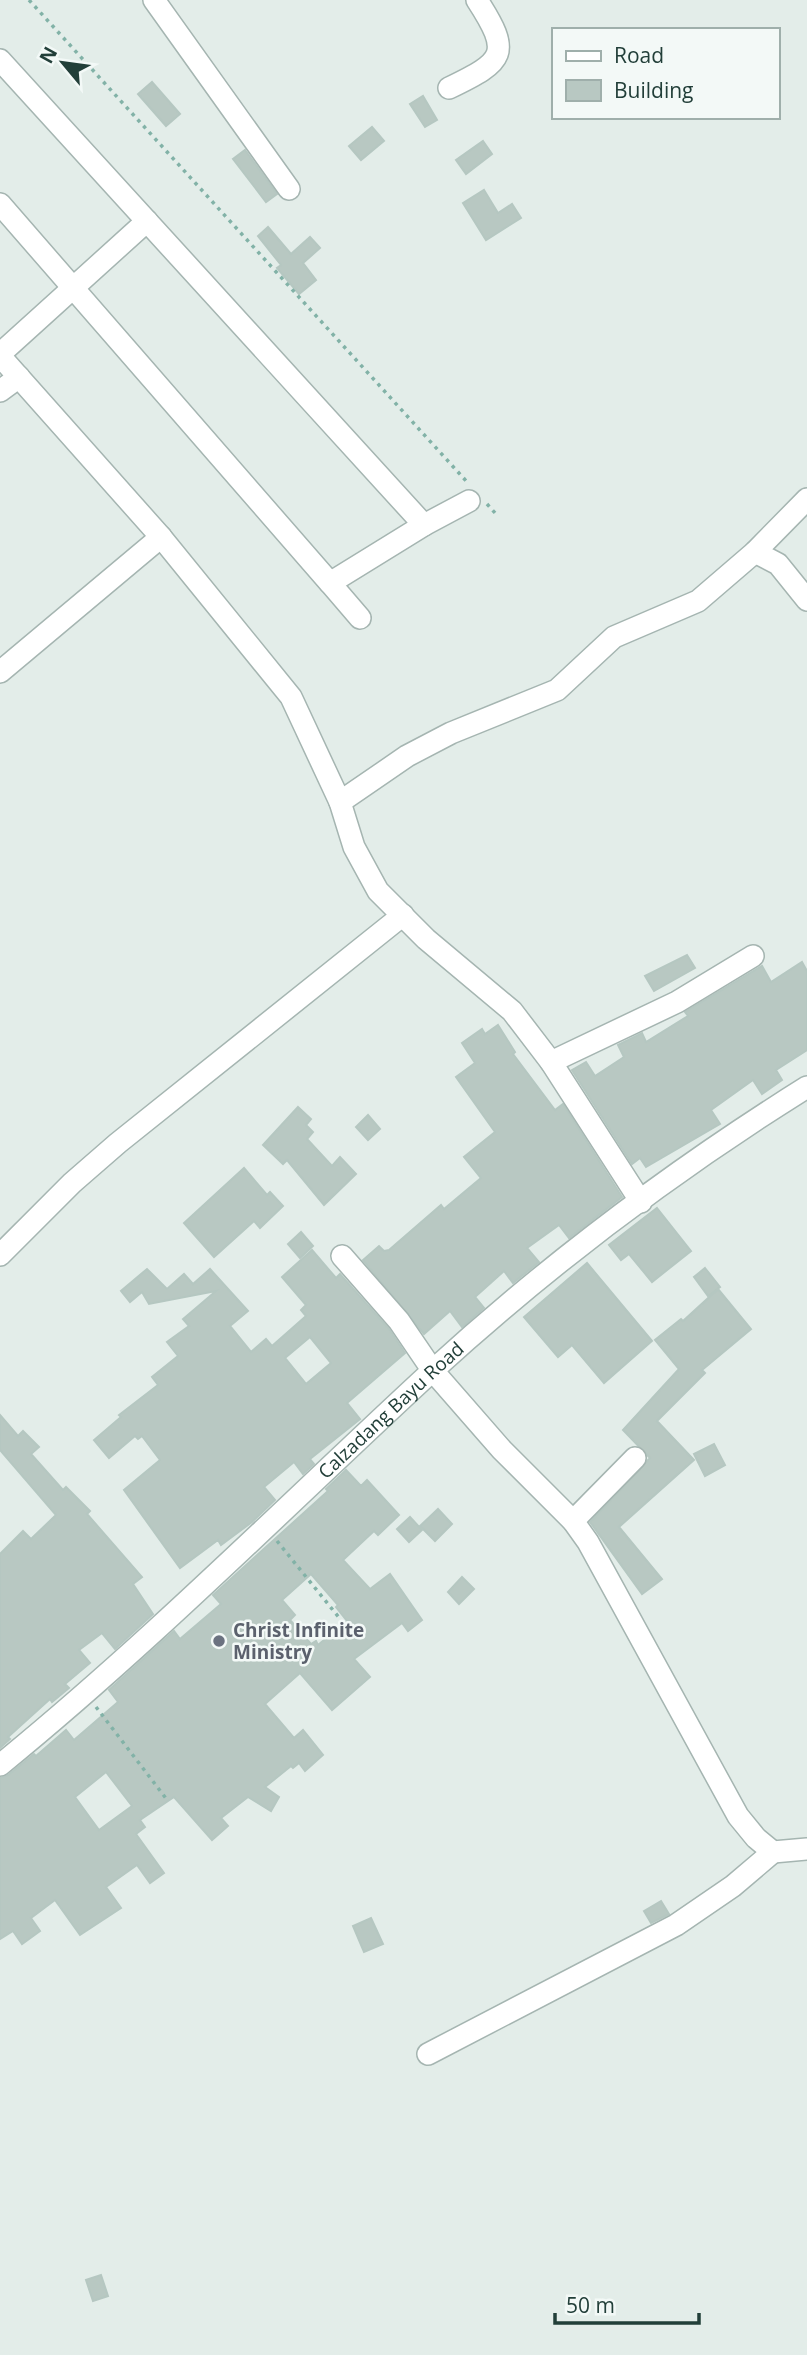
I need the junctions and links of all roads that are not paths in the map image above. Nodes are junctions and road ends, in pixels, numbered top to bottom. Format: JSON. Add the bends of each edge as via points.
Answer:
{"nodes":[{"id":1,"x":155,"y":0,"type":"edge"},
{"id":2,"x":477,"y":0,"type":"edge"},
{"id":3,"x":0,"y":60,"type":"edge"},
{"id":4,"x":449,"y":88,"type":"dead end"},
{"id":5,"x":289,"y":189,"type":"dead end"},
{"id":6,"x":0,"y":204,"type":"edge"},
{"id":7,"x":147,"y":221,"type":"junction"},
{"id":8,"x":72,"y":289,"type":"junction"},
{"id":9,"x":0,"y":355,"type":"edge"},
{"id":10,"x":19,"y":377,"type":"junction"},
{"id":11,"x":0,"y":391,"type":"edge"},
{"id":12,"x":478,"y":499,"type":"road end"},
{"id":13,"x":807,"y":499,"type":"edge"},
{"id":14,"x":424,"y":524,"type":"junction"},
{"id":15,"x":161,"y":537,"type":"junction"},
{"id":16,"x":755,"y":552,"type":"junction"},
{"id":17,"x":330,"y":583,"type":"junction"},
{"id":18,"x":807,"y":600,"type":"edge"},
{"id":19,"x":360,"y":618,"type":"dead end"},
{"id":20,"x":0,"y":672,"type":"edge"},
{"id":21,"x":340,"y":802,"type":"junction"},
{"id":22,"x":403,"y":915,"type":"junction"},
{"id":23,"x":752,"y":956,"type":"dead end"},
{"id":24,"x":551,"y":1062,"type":"junction"},
{"id":25,"x":807,"y":1087,"type":"edge"},
{"id":26,"x":641,"y":1202,"type":"junction"},
{"id":27,"x":0,"y":1255,"type":"edge"},
{"id":28,"x":342,"y":1256,"type":"dead end"},
{"id":29,"x":433,"y":1371,"type":"junction"},
{"id":30,"x":635,"y":1458,"type":"dead end"},
{"id":31,"x":573,"y":1521,"type":"junction"},
{"id":32,"x":0,"y":1765,"type":"edge"},
{"id":33,"x":807,"y":1849,"type":"edge"},
{"id":34,"x":773,"y":1852,"type":"junction"},
{"id":35,"x":428,"y":2054,"type":"dead end"}],
"edges":[{"from":1,"to":5,"type":"street"},
{"from":2,"to":4,"type":"street","via":[[497,32],[497,55],[483,72]]},
{"from":3,"to":7,"type":"street"},
{"from":6,"to":8,"type":"street"},
{"from":7,"to":8,"type":"street"},
{"from":7,"to":14,"type":"street"},
{"from":8,"to":9,"type":"street"},
{"from":8,"to":17,"type":"street"},
{"from":9,"to":10,"type":"street"},
{"from":10,"to":11,"type":"street"},
{"from":10,"to":15,"type":"street"},
{"from":12,"to":14,"type":"street"},
{"from":13,"to":16,"type":"street"},
{"from":14,"to":17,"type":"street"},
{"from":15,"to":20,"type":"street"},
{"from":15,"to":21,"type":"street","via":[[292,697]]},
{"from":16,"to":18,"type":"street","via":[[778,564]]},
{"from":16,"to":21,"type":"street","via":[[698,601],[614,637],[557,690],[407,755]]},
{"from":17,"to":19,"type":"street"},
{"from":21,"to":22,"type":"street","via":[[362,864],[378,891]]},
{"from":22,"to":24,"type":"street","via":[[512,1011]]},
{"from":22,"to":27,"type":"street","via":[[153,1113],[72,1183]]},
{"from":23,"to":24,"type":"street","via":[[677,1002]]},
{"from":24,"to":26,"type":"street"},
{"from":25,"to":26,"type":"street","name":"Calzadang Bayu Road"},
{"from":26,"to":29,"type":"street","name":"Calzadang Bayu Road","via":[[575,1249]]},
{"from":28,"to":29,"type":"street","via":[[400,1321]]},
{"from":29,"to":31,"type":"street"},
{"from":29,"to":32,"type":"street","name":"Calzadang Bayu Road","via":[[85,1696]]},
{"from":30,"to":31,"type":"street"},
{"from":31,"to":34,"type":"street","via":[[738,1816]]},
{"from":33,"to":34,"type":"street"},
{"from":34,"to":35,"type":"street","via":[[676,1925]]}]}
